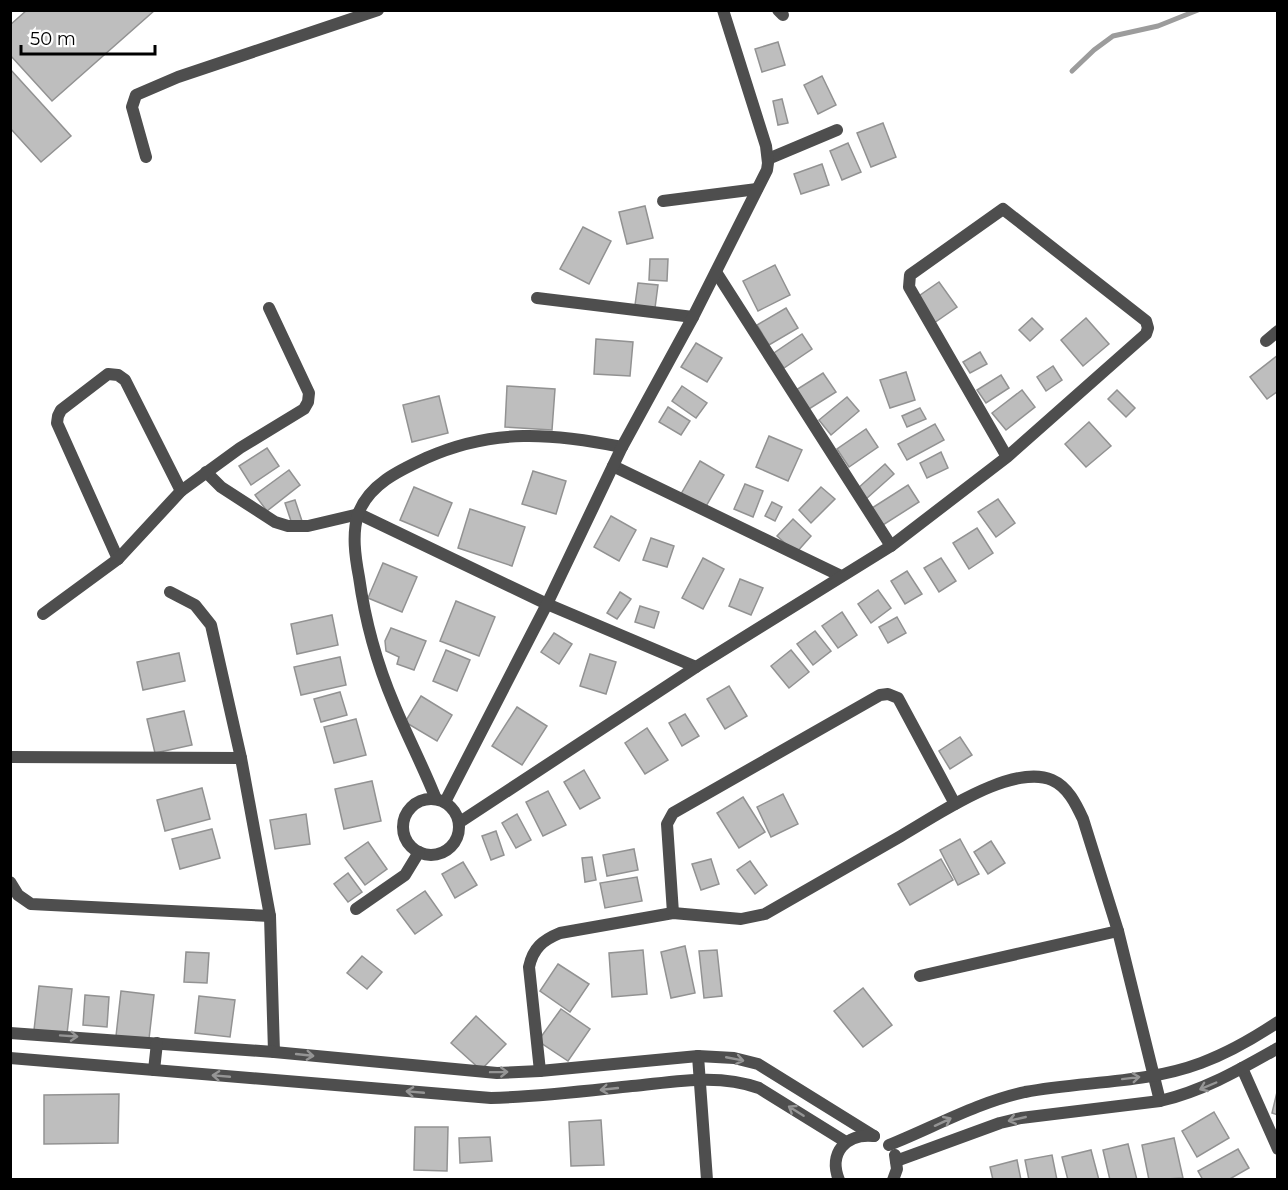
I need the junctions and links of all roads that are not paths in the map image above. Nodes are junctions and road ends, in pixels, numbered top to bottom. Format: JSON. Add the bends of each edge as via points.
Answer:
{"nodes":[{"id":1,"x":378,"y":10,"type":"edge"},
{"id":2,"x":723,"y":10,"type":"edge"},
{"id":3,"x":837,"y":130,"type":"dead end"},
{"id":4,"x":146,"y":157,"type":"dead end"},
{"id":5,"x":768,"y":159,"type":"junction"},
{"id":6,"x":757,"y":189,"type":"junction"},
{"id":7,"x":663,"y":201,"type":"dead end"},
{"id":8,"x":716,"y":272,"type":"junction"},
{"id":9,"x":537,"y":298,"type":"dead end"},
{"id":10,"x":269,"y":308,"type":"dead end"},
{"id":11,"x":693,"y":317,"type":"junction"},
{"id":12,"x":1278,"y":331,"type":"edge"},
{"id":13,"x":1266,"y":341,"type":"dead end"},
{"id":14,"x":622,"y":447,"type":"junction"},
{"id":15,"x":1007,"y":457,"type":"junction"},
{"id":16,"x":613,"y":466,"type":"junction"},
{"id":17,"x":206,"y":472,"type":"junction"},
{"id":18,"x":181,"y":491,"type":"junction"},
{"id":19,"x":358,"y":514,"type":"junction"},
{"id":20,"x":891,"y":546,"type":"junction"},
{"id":21,"x":118,"y":559,"type":"junction"},
{"id":22,"x":840,"y":576,"type":"junction"},
{"id":23,"x":170,"y":592,"type":"dead end"},
{"id":24,"x":547,"y":604,"type":"junction"},
{"id":25,"x":43,"y":614,"type":"dead end"},
{"id":26,"x":696,"y":667,"type":"junction"},
{"id":27,"x":10,"y":757,"type":"edge"},
{"id":28,"x":241,"y":758,"type":"junction"},
{"id":29,"x":440,"y":800,"type":"junction"},
{"id":30,"x":955,"y":804,"type":"junction"},
{"id":31,"x":459,"y":822,"type":"junction"},
{"id":32,"x":419,"y":852,"type":"junction"},
{"id":33,"x":10,"y":882,"type":"edge"},
{"id":34,"x":356,"y":909,"type":"dead end"},
{"id":35,"x":673,"y":913,"type":"junction"},
{"id":36,"x":270,"y":916,"type":"junction"},
{"id":37,"x":1118,"y":931,"type":"junction"},
{"id":38,"x":920,"y":976,"type":"dead end"},
{"id":39,"x":1278,"y":1022,"type":"edge"},
{"id":40,"x":10,"y":1033,"type":"edge"},
{"id":41,"x":157,"y":1043,"type":"junction"},
{"id":42,"x":1278,"y":1048,"type":"edge"},
{"id":43,"x":274,"y":1052,"type":"junction"},
{"id":44,"x":698,"y":1056,"type":"junction"},
{"id":45,"x":10,"y":1058,"type":"edge"},
{"id":46,"x":1242,"y":1068,"type":"junction"},
{"id":47,"x":154,"y":1070,"type":"junction"},
{"id":48,"x":540,"y":1071,"type":"junction"},
{"id":49,"x":1153,"y":1076,"type":"junction"},
{"id":50,"x":699,"y":1080,"type":"junction"},
{"id":51,"x":1160,"y":1101,"type":"junction"},
{"id":52,"x":874,"y":1136,"type":"junction"},
{"id":53,"x":846,"y":1142,"type":"junction"},
{"id":54,"x":889,"y":1145,"type":"junction"},
{"id":55,"x":1278,"y":1149,"type":"edge"},
{"id":56,"x":896,"y":1161,"type":"junction"},
{"id":57,"x":706,"y":1179,"type":"edge"},
{"id":58,"x":839,"y":1179,"type":"edge"},
{"id":59,"x":894,"y":1179,"type":"edge"}],
"edges":[{"from":1,"to":4,"type":"street","via":[[178,77],[136,95],[132,107]]},
{"from":2,"to":5,"type":"street"},
{"from":3,"to":5,"type":"street"},
{"from":5,"to":6,"type":"street"},
{"from":6,"to":7,"type":"street"},
{"from":6,"to":8,"type":"street"},
{"from":8,"to":11,"type":"street"},
{"from":8,"to":20,"type":"street"},
{"from":9,"to":11,"type":"street"},
{"from":10,"to":17,"type":"street","via":[[309,393],[308,402],[304,409]]},
{"from":11,"to":14,"type":"street"},
{"from":12,"to":13,"type":"street"},
{"from":14,"to":16,"type":"street"},
{"from":14,"to":19,"type":"street","via":[[543,435],[467,443],[401,469],[379,484]]},
{"from":15,"to":15,"type":"street","via":[[908,282],[910,275],[1003,209],[1146,321],[1148,328],[1146,334]]},
{"from":15,"to":20,"type":"street"},
{"from":16,"to":22,"type":"street"},
{"from":16,"to":24,"type":"street"},
{"from":17,"to":18,"type":"street"},
{"from":17,"to":19,"type":"street","via":[[275,522],[288,526],[308,526]]},
{"from":18,"to":21,"type":"street"},
{"from":18,"to":21,"type":"street","via":[[125,380],[118,375],[108,374],[61,410],[57,423]]},
{"from":19,"to":24,"type":"street"},
{"from":19,"to":29,"type":"street","via":[[355,552],[369,627],[393,702]]},
{"from":20,"to":22,"type":"street"},
{"from":21,"to":25,"type":"street"},
{"from":22,"to":26,"type":"street"},
{"from":23,"to":28,"type":"street","via":[[195,605],[211,625]]},
{"from":24,"to":26,"type":"street"},
{"from":24,"to":29,"type":"street"},
{"from":26,"to":31,"type":"street"},
{"from":27,"to":28,"type":"street"},
{"from":28,"to":36,"type":"street"},
{"from":29,"to":31,"type":"street","via":[[452,807]]},
{"from":29,"to":32,"type":"street","via":[[419,802],[406,814],[406,840]]},
{"from":30,"to":35,"type":"street","via":[[765,914],[741,919]]},
{"from":30,"to":35,"type":"street","via":[[898,698],[880,695],[674,813],[667,824]]},
{"from":30,"to":37,"type":"street","via":[[1013,780],[1038,777],[1065,788],[1083,819]]},
{"from":31,"to":32,"type":"street","via":[[460,831],[452,847],[436,855]]},
{"from":32,"to":34,"type":"street","via":[[405,875]]},
{"from":33,"to":36,"type":"street","via":[[18,895],[31,904]]},
{"from":35,"to":48,"type":"street","via":[[560,933],[536,948],[529,967]]},
{"from":36,"to":43,"type":"street"},
{"from":37,"to":38,"type":"street"},
{"from":37,"to":49,"type":"street"},
{"from":39,"to":49,"type":"street","via":[[1228,1051]]},
{"from":40,"to":41,"type":"street","one_way":true},
{"from":41,"to":43,"type":"street"},
{"from":41,"to":47,"type":"street"},
{"from":42,"to":46,"type":"street"},
{"from":43,"to":48,"type":"street","one_way":true,"via":[[470,1072]]},
{"from":44,"to":48,"type":"street"},
{"from":44,"to":50,"type":"street"},
{"from":44,"to":52,"type":"street","one_way":true,"via":[[758,1064]]},
{"from":45,"to":47,"type":"street"},
{"from":46,"to":51,"type":"street","one_way":true,"via":[[1198,1090]]},
{"from":46,"to":55,"type":"street"},
{"from":50,"to":47,"type":"street","one_way":true,"via":[[490,1098]]},
{"from":49,"to":51,"type":"street"},
{"from":54,"to":49,"type":"street","one_way":true,"via":[[995,1100],[1025,1092]]},
{"from":53,"to":50,"type":"street","one_way":true,"via":[[759,1088],[726,1080]]},
{"from":50,"to":57,"type":"street"},
{"from":51,"to":56,"type":"street","one_way":true,"via":[[1021,1118]]},
{"from":52,"to":53,"type":"street","via":[[854,1137]]},
{"from":52,"to":54,"type":"street"},
{"from":53,"to":58,"type":"street","via":[[836,1156]]},
{"from":54,"to":56,"type":"street"},
{"from":56,"to":59,"type":"street"}]}
